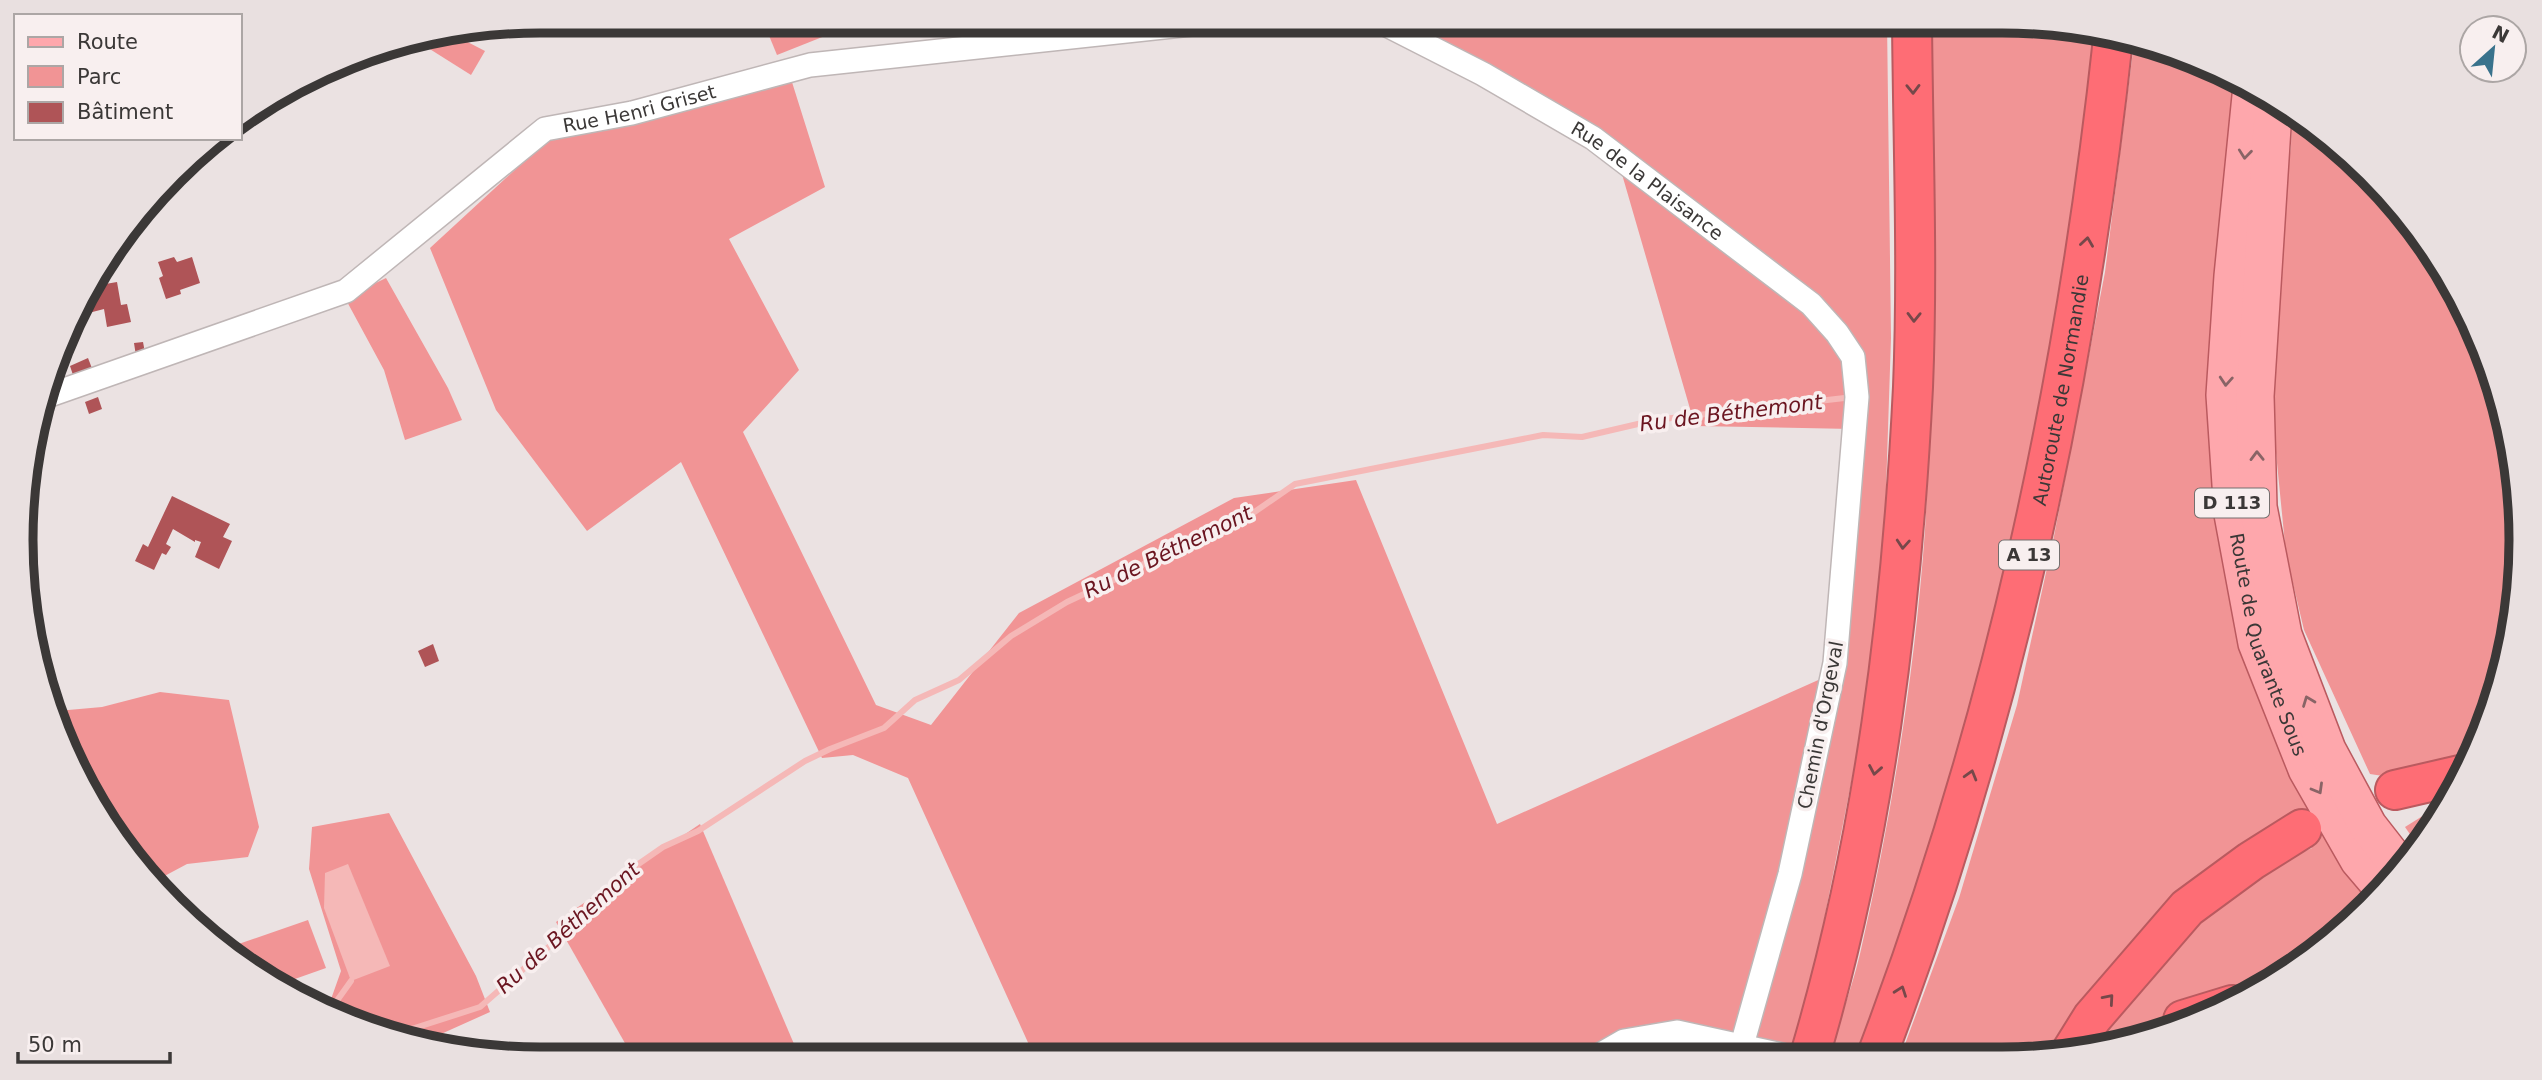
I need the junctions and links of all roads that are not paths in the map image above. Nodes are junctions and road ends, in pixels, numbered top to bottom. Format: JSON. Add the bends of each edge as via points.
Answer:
{"nodes":[{"id":1,"x":1107,"y":33,"type":"edge"},
{"id":2,"x":1403,"y":33,"type":"edge"},
{"id":3,"x":1912,"y":33,"type":"edge"},
{"id":4,"x":2112,"y":46,"type":"edge"},
{"id":5,"x":2251,"y":99,"type":"edge"},
{"id":6,"x":2272,"y":112,"type":"edge"},
{"id":7,"x":55,"y":393,"type":"edge"},
{"id":8,"x":1857,"y":397,"type":"joint"},
{"id":9,"x":2449,"y":778,"type":"edge"},
{"id":10,"x":2395,"y":790,"type":"dead end"},
{"id":11,"x":2302,"y":829,"type":"dead end"},
{"id":12,"x":2394,"y":860,"type":"edge"},
{"id":13,"x":2377,"y":881,"type":"edge"},
{"id":14,"x":2078,"y":1040,"type":"edge"},
{"id":15,"x":1742,"y":1045,"type":"junction"},
{"id":16,"x":1613,"y":1047,"type":"edge"},
{"id":17,"x":1755,"y":1047,"type":"edge"},
{"id":18,"x":1804,"y":1047,"type":"edge"},
{"id":19,"x":1880,"y":1047,"type":"edge"}],
"edges":[{"from":1,"to":7,"type":"street","name":"Rue Henri Griset","via":[[810,65],[632,113],[545,129],[346,291]]},
{"from":2,"to":8,"type":"street","name":"Rue de la Plaisance","via":[[1593,138],[1811,304],[1853,357]]},
{"from":3,"to":18,"type":"highway","one_way":true,"via":[[1913,384],[1900,585],[1859,855],[1837,954]]},
{"from":19,"to":4,"type":"highway","name":"Autoroute de Normandie","number":"A 13","one_way":true,"via":[[1948,854],[2022,588],[2078,306]]},
{"from":5,"to":13,"type":"main road","name":"Route de Quarante Sous","number":"D 113","one_way":true,"via":[[2225,394],[2233,514],[2257,643],[2302,757],[2360,860]]},
{"from":12,"to":6,"type":"main road","name":"Route de Quarante Sous","number":"D 113","one_way":true,"via":[[2368,826],[2327,750],[2283,635],[2258,507],[2255,396]]},
{"from":8,"to":15,"type":"street","name":"Chemin d'Orgeval","via":[[1835,663],[1790,874]]},
{"from":9,"to":10,"type":"highway"},
{"from":14,"to":11,"type":"highway","one_way":true,"via":[[2187,908]]},
{"from":15,"to":16,"type":"street","via":[[1677,1032],[1623,1041]]},
{"from":15,"to":17,"type":"street"}]}
